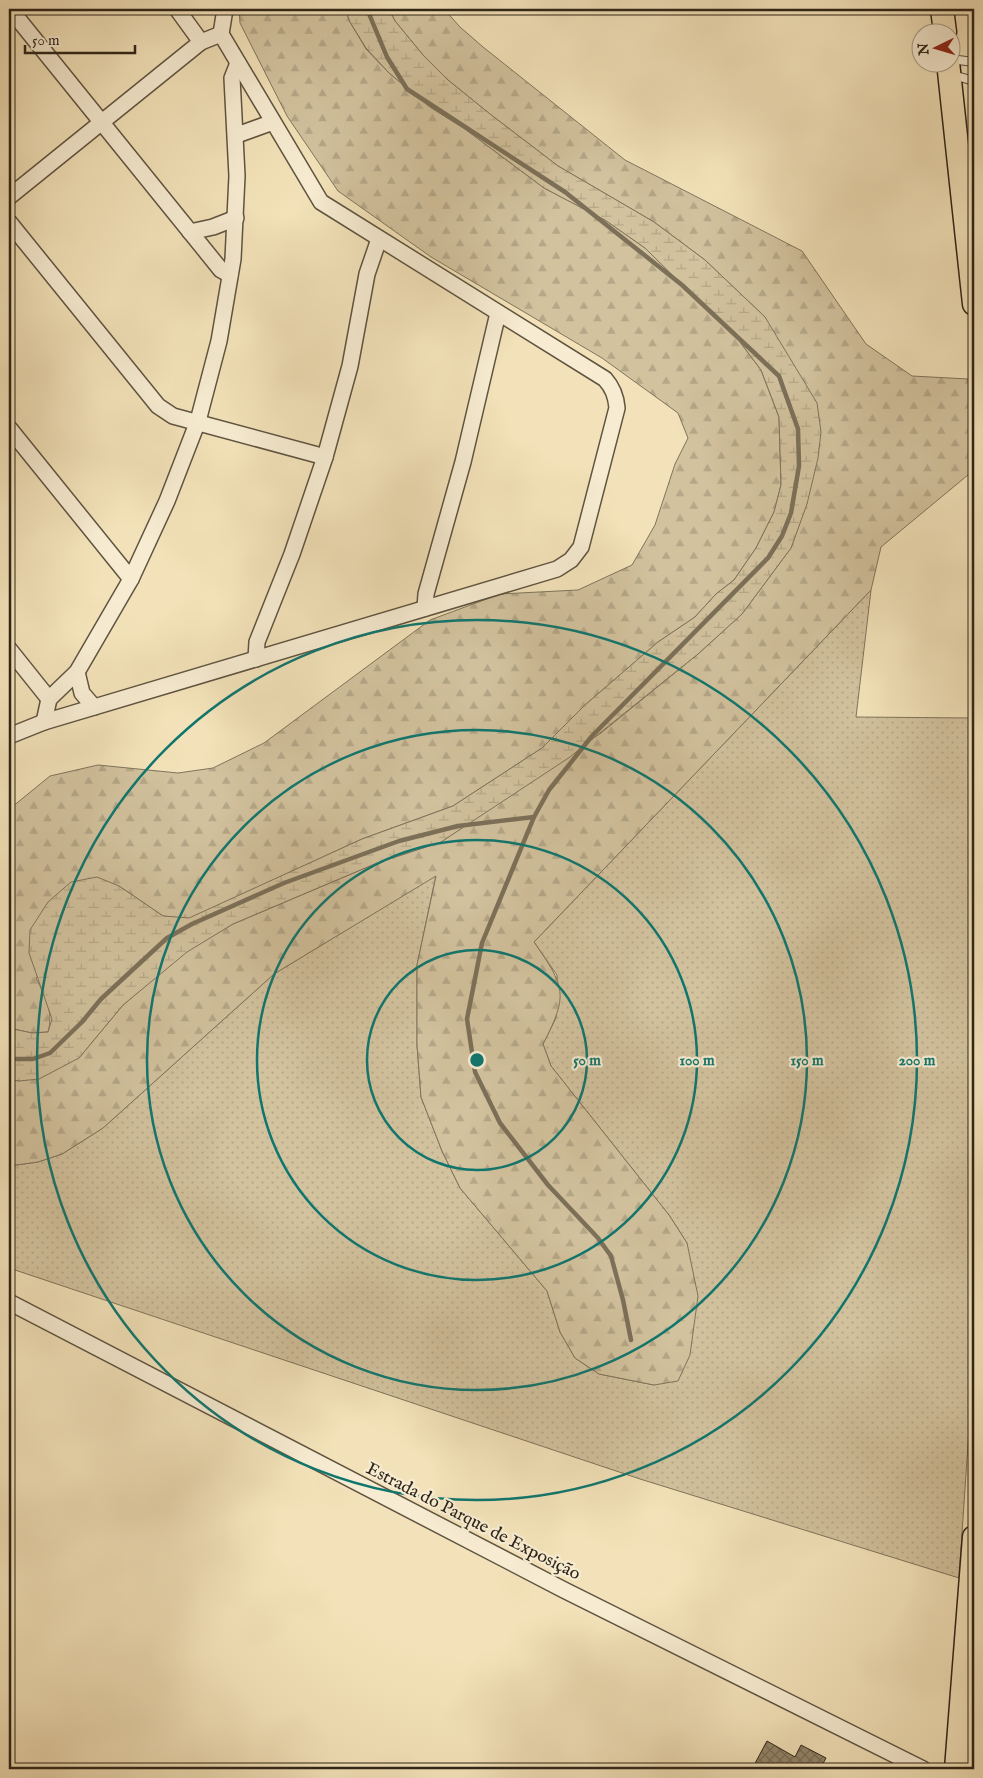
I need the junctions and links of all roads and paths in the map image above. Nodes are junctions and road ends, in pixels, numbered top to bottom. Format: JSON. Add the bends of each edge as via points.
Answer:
{"nodes":[{"id":1,"x":10,"y":9,"type":"edge"},
{"id":2,"x":177,"y":9,"type":"edge"},
{"id":3,"x":225,"y":9,"type":"edge"},
{"id":4,"x":942,"y":9,"type":"edge"},
{"id":5,"x":943,"y":22,"type":"edge"},
{"id":6,"x":221,"y":34,"type":"junction"},
{"id":7,"x":201,"y":42,"type":"junction"},
{"id":8,"x":974,"y":62,"type":"edge"},
{"id":9,"x":238,"y":63,"type":"junction"},
{"id":10,"x":960,"y":64,"type":"edge"},
{"id":11,"x":950,"y":72,"type":"edge"},
{"id":12,"x":960,"y":72,"type":"edge"},
{"id":13,"x":974,"y":81,"type":"edge"},
{"id":14,"x":273,"y":122,"type":"junction"},
{"id":15,"x":102,"y":123,"type":"junction"},
{"id":16,"x":237,"y":135,"type":"junction"},
{"id":17,"x":9,"y":197,"type":"edge"},
{"id":18,"x":236,"y":218,"type":"junction"},
{"id":19,"x":9,"y":222,"type":"edge"},
{"id":20,"x":190,"y":232,"type":"junction"},
{"id":21,"x":379,"y":239,"type":"junction"},
{"id":22,"x":230,"y":275,"type":"junction"},
{"id":23,"x":974,"y":304,"type":"edge"},
{"id":24,"x":498,"y":313,"type":"junction"},
{"id":25,"x":198,"y":421,"type":"junction"},
{"id":26,"x":9,"y":428,"type":"edge"},
{"id":27,"x":325,"y":457,"type":"junction"},
{"id":28,"x":131,"y":579,"type":"junction"},
{"id":29,"x":425,"y":608,"type":"junction"},
{"id":30,"x":9,"y":649,"type":"edge"},
{"id":31,"x":256,"y":659,"type":"junction"},
{"id":32,"x":77,"y":672,"type":"junction"},
{"id":33,"x":49,"y":699,"type":"junction"},
{"id":34,"x":94,"y":707,"type":"junction"},
{"id":35,"x":44,"y":722,"type":"junction"},
{"id":36,"x":9,"y":736,"type":"edge"},
{"id":37,"x":9,"y":1302,"type":"edge"},
{"id":38,"x":974,"y":1537,"type":"edge"},
{"id":39,"x":961,"y":1700,"type":"junction"},
{"id":40,"x":974,"y":1729,"type":"edge"},
{"id":41,"x":962,"y":1764,"type":"edge"},
{"id":42,"x":923,"y":1769,"type":"edge"}],
"edges":[{"from":1,"to":15,"type":"street"},
{"from":2,"to":7,"type":"street"},
{"from":3,"to":6,"type":"street"},
{"from":4,"to":5,"type":"main road"},
{"from":6,"to":7,"type":"street"},
{"from":6,"to":9,"type":"street"},
{"from":7,"to":15,"type":"street"},
{"from":8,"to":10,"type":"lane"},
{"from":9,"to":14,"type":"street"},
{"from":9,"to":16,"type":"street","via":[[232,78]]},
{"from":11,"to":23,"type":"main road"},
{"from":12,"to":13,"type":"lane"},
{"from":14,"to":16,"type":"street"},
{"from":14,"to":21,"type":"street","via":[[321,202]]},
{"from":15,"to":17,"type":"street"},
{"from":15,"to":20,"type":"street"},
{"from":16,"to":18,"type":"street"},
{"from":18,"to":20,"type":"street","via":[[213,228]]},
{"from":18,"to":22,"type":"street"},
{"from":19,"to":25,"type":"street","via":[[158,406],[173,416]]},
{"from":20,"to":22,"type":"street","via":[[220,270]]},
{"from":21,"to":24,"type":"street"},
{"from":21,"to":27,"type":"street","via":[[367,274],[350,366]]},
{"from":22,"to":25,"type":"street","via":[[219,341]]},
{"from":24,"to":29,"type":"street"},
{"from":24,"to":29,"type":"street","via":[[605,379],[614,392],[617,408],[581,547],[571,560],[556,569]]},
{"from":25,"to":27,"type":"street"},
{"from":25,"to":28,"type":"street","via":[[168,501]]},
{"from":26,"to":28,"type":"street"},
{"from":27,"to":31,"type":"street","via":[[257,642]]},
{"from":28,"to":32,"type":"street"},
{"from":29,"to":31,"type":"street"},
{"from":30,"to":33,"type":"street"},
{"from":31,"to":34,"type":"street"},
{"from":32,"to":33,"type":"street"},
{"from":32,"to":34,"type":"street","via":[[82,693]]},
{"from":33,"to":35,"type":"street"},
{"from":34,"to":35,"type":"street"},
{"from":35,"to":36,"type":"street"},
{"from":37,"to":42,"type":"street","name":"Estrada do Parque de Exposição","via":[[564,1590]]},
{"from":38,"to":39,"type":"main road"},
{"from":39,"to":40,"type":"lane"},
{"from":39,"to":41,"type":"main road"}]}
